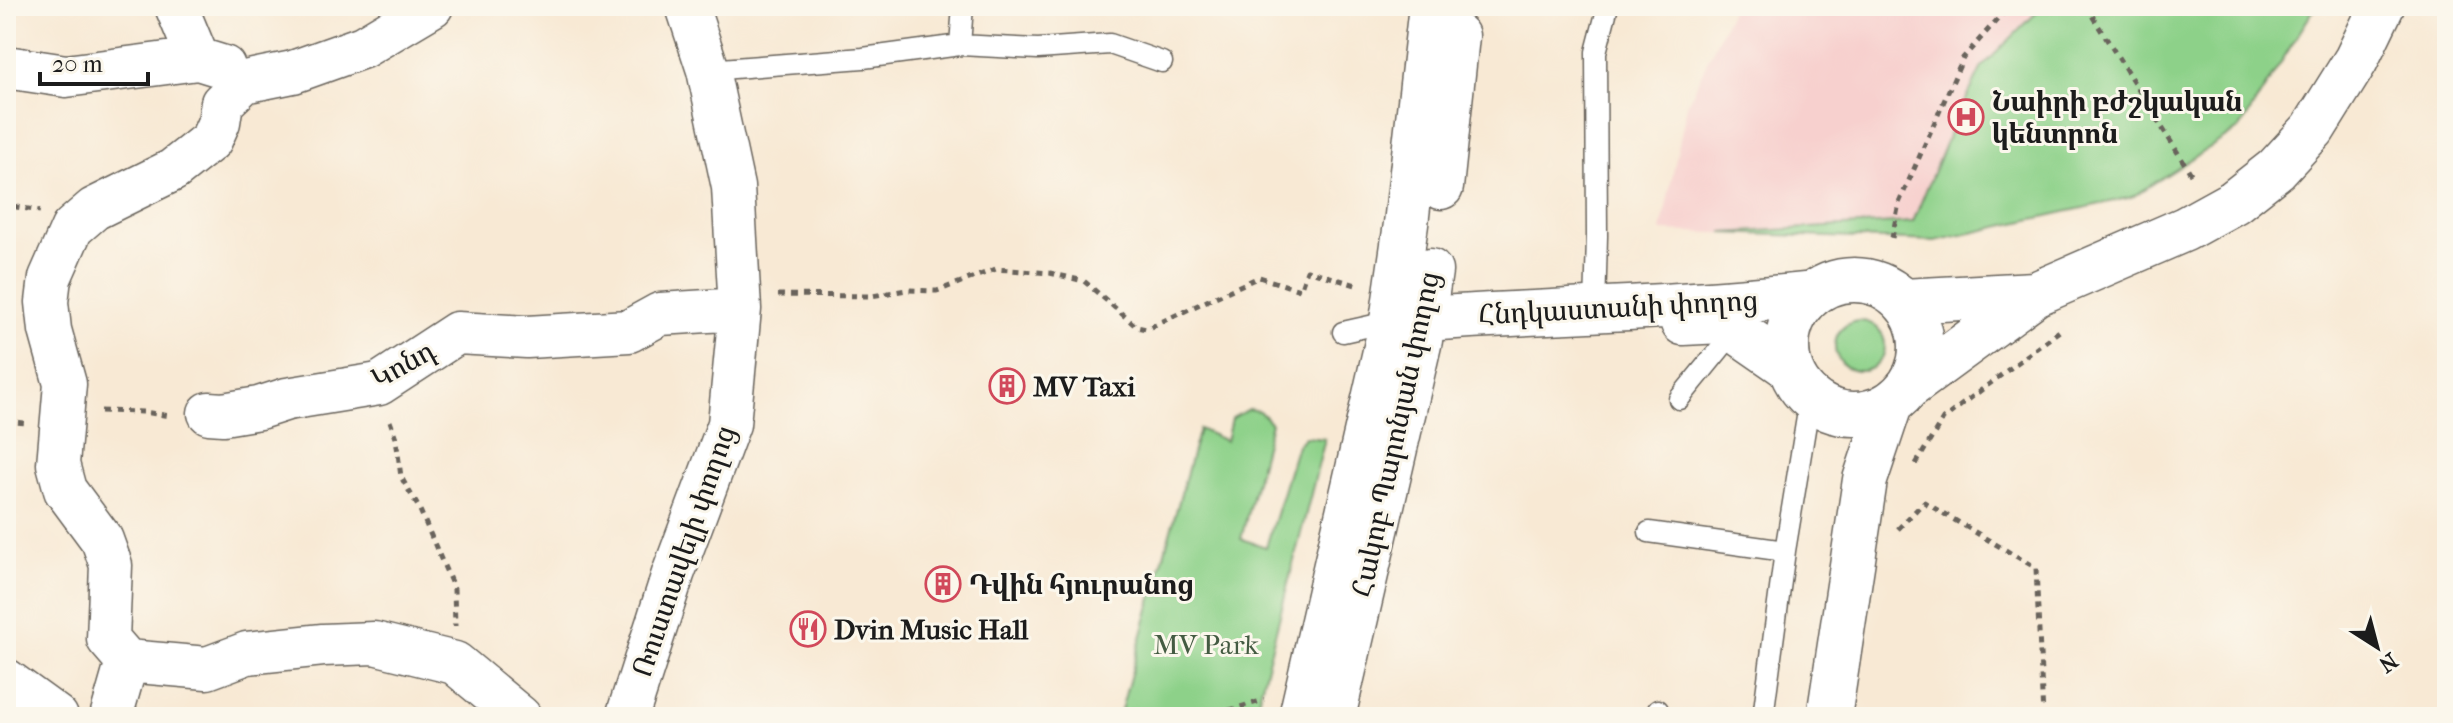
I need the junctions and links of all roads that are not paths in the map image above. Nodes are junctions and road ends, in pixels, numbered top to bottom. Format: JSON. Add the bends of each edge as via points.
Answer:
{"nodes":[{"id":1,"x":176,"y":6,"type":"edge"},
{"id":2,"x":432,"y":6,"type":"edge"},
{"id":3,"x":687,"y":6,"type":"edge"},
{"id":4,"x":963,"y":6,"type":"edge"},
{"id":5,"x":1431,"y":6,"type":"edge"},
{"id":6,"x":1460,"y":6,"type":"edge"},
{"id":7,"x":1608,"y":6,"type":"edge"},
{"id":8,"x":2382,"y":6,"type":"edge"},
{"id":9,"x":960,"y":45,"type":"junction"},
{"id":10,"x":198,"y":59,"type":"junction"},
{"id":11,"x":1162,"y":62,"type":"dead end"},
{"id":12,"x":6,"y":67,"type":"edge"},
{"id":13,"x":708,"y":70,"type":"junction"},
{"id":14,"x":244,"y":82,"type":"junction"},
{"id":15,"x":1813,"y":294,"type":"junction"},
{"id":16,"x":2035,"y":294,"type":"junction"},
{"id":17,"x":1903,"y":301,"type":"junction"},
{"id":18,"x":740,"y":309,"type":"junction"},
{"id":19,"x":1595,"y":311,"type":"junction"},
{"id":20,"x":1736,"y":329,"type":"junction"},
{"id":21,"x":1405,"y":331,"type":"junction"},
{"id":22,"x":1343,"y":332,"type":"dead end"},
{"id":23,"x":1813,"y":393,"type":"junction"},
{"id":24,"x":1900,"y":395,"type":"junction"},
{"id":25,"x":1679,"y":399,"type":"dead end"},
{"id":26,"x":209,"y":413,"type":"road end"},
{"id":27,"x":1865,"y":480,"type":"junction"},
{"id":28,"x":1649,"y":532,"type":"dead end"},
{"id":29,"x":1785,"y":551,"type":"junction"},
{"id":30,"x":127,"y":661,"type":"junction"},
{"id":31,"x":6,"y":680,"type":"edge"},
{"id":32,"x":1302,"y":708,"type":"edge"},
{"id":33,"x":57,"y":717,"type":"edge"},
{"id":34,"x":111,"y":717,"type":"edge"},
{"id":35,"x":520,"y":717,"type":"edge"},
{"id":36,"x":627,"y":717,"type":"edge"},
{"id":37,"x":1763,"y":717,"type":"edge"},
{"id":38,"x":1829,"y":717,"type":"edge"}],
"edges":[{"from":1,"to":10,"type":"street"},
{"from":2,"to":14,"type":"street","via":[[363,47],[293,72]]},
{"from":3,"to":13,"type":"street","name":"Ռուստավելի փողոց"},
{"from":4,"to":9,"type":"lane"},
{"from":5,"to":21,"type":"street","name":"Հակոբ Պարոնյան փողոց","via":[[1406,224]]},
{"from":6,"to":21,"type":"street","name":"Հակոբ Պարոնյան փողոց","via":[[1449,116]]},
{"from":7,"to":19,"type":"lane","via":[[1596,52]]},
{"from":8,"to":16,"type":"street","via":[[2313,129],[2276,169],[2234,202],[2185,229]]},
{"from":9,"to":11,"type":"lane","via":[[1038,49],[1110,44]]},
{"from":9,"to":13,"type":"lane"},
{"from":10,"to":12,"type":"street","via":[[66,76]]},
{"from":10,"to":14,"type":"street","via":[[228,68]]},
{"from":13,"to":18,"type":"street","name":"Ռուստավելի փողոց","via":[[733,187]]},
{"from":14,"to":30,"type":"street","via":[[222,103],[211,140],[173,170],[94,209],[72,228],[50,278],[50,330],[65,384],[58,464],[65,490],[102,540],[111,565],[108,639]]},
{"from":15,"to":17,"type":"street","via":[[1827,285],[1860,280]]},
{"from":15,"to":19,"type":"street","name":"Հնդկաստանի փողոց"},
{"from":15,"to":23,"type":"street","via":[[1793,319],[1787,352]]},
{"from":16,"to":17,"type":"street"},
{"from":16,"to":24,"type":"street"},
{"from":17,"to":24,"type":"street","via":[[1919,326],[1921,356]]},
{"from":18,"to":26,"type":"street","name":"Կոնդ","via":[[660,314],[629,331],[527,337],[457,333],[379,384]]},
{"from":18,"to":36,"type":"street","name":"Ռուստավելի փողոց","via":[[729,424]]},
{"from":19,"to":21,"type":"street","name":"Հնդկաստանի փողոց"},
{"from":20,"to":21,"type":"street","name":"Հնդկաստանի փողոց","via":[[1722,321],[1476,334]]},
{"from":20,"to":23,"type":"street","name":"Հնդկաստանի փողոց"},
{"from":20,"to":25,"type":"lane"},
{"from":21,"to":22,"type":"lane"},
{"from":21,"to":32,"type":"street","name":"Հակոբ Պարոնյան փողոց"},
{"from":23,"to":24,"type":"street","via":[[1856,415],[1874,412]]},
{"from":23,"to":27,"type":"street"},
{"from":23,"to":29,"type":"lane"},
{"from":24,"to":27,"type":"street"},
{"from":27,"to":38,"type":"street"},
{"from":28,"to":29,"type":"lane"},
{"from":29,"to":37,"type":"lane"},
{"from":30,"to":34,"type":"street"},
{"from":30,"to":35,"type":"street","via":[[207,668],[247,653],[374,643],[455,663]]},
{"from":31,"to":33,"type":"street"}]}
